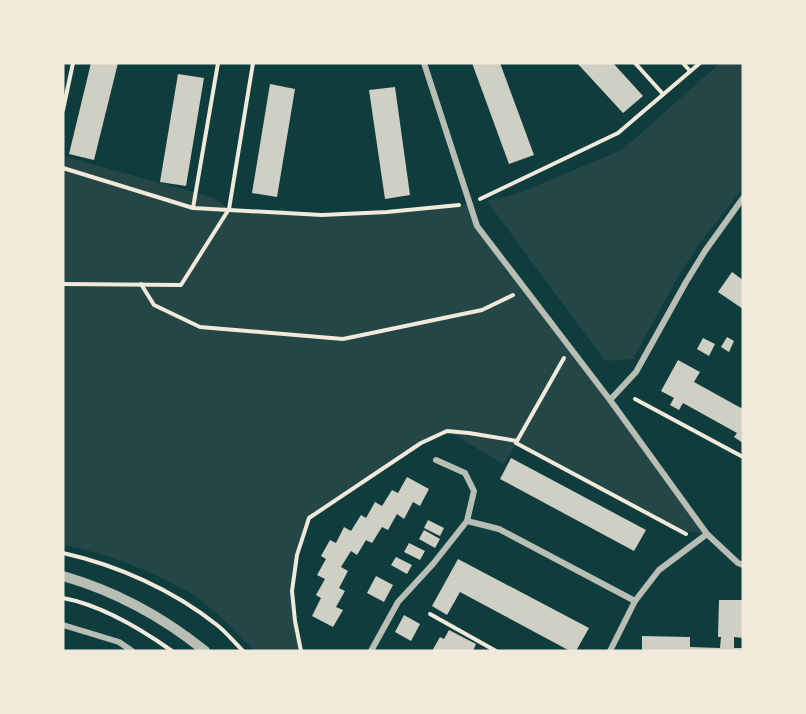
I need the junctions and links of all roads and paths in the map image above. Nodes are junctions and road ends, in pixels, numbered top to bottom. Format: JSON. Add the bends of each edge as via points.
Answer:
{"nodes":[{"id":1,"x":73,"y":63,"type":"edge"},
{"id":2,"x":218,"y":63,"type":"edge"},
{"id":3,"x":253,"y":63,"type":"edge"},
{"id":4,"x":424,"y":63,"type":"edge"},
{"id":5,"x":635,"y":63,"type":"edge"},
{"id":6,"x":683,"y":63,"type":"edge"},
{"id":7,"x":700,"y":63,"type":"edge"},
{"id":8,"x":690,"y":71,"type":"junction"},
{"id":9,"x":663,"y":94,"type":"junction"},
{"id":10,"x":63,"y":110,"type":"edge"},
{"id":11,"x":63,"y":168,"type":"edge"},
{"id":12,"x":743,"y":198,"type":"edge"},
{"id":13,"x":469,"y":204,"type":"junction"},
{"id":14,"x":193,"y":208,"type":"junction"},
{"id":15,"x":229,"y":209,"type":"junction"},
{"id":16,"x":63,"y":284,"type":"edge"},
{"id":17,"x":141,"y":284,"type":"junction"},
{"id":18,"x":524,"y":289,"type":"junction"},
{"id":19,"x":571,"y":368,"type":"dead end"},
{"id":20,"x":635,"y":399,"type":"dead end"},
{"id":21,"x":610,"y":400,"type":"junction"},
{"id":22,"x":517,"y":441,"type":"junction"},
{"id":23,"x":743,"y":457,"type":"edge"},
{"id":24,"x":436,"y":459,"type":"dead end"},
{"id":25,"x":467,"y":521,"type":"junction"},
{"id":26,"x":691,"y":524,"type":"dead end"},
{"id":27,"x":707,"y":534,"type":"junction"},
{"id":28,"x":63,"y":553,"type":"edge"},
{"id":29,"x":743,"y":565,"type":"edge"},
{"id":30,"x":63,"y":576,"type":"edge"},
{"id":31,"x":63,"y":598,"type":"edge"},
{"id":32,"x":635,"y":601,"type":"junction"},
{"id":33,"x":430,"y":614,"type":"dead end"},
{"id":34,"x":63,"y":625,"type":"edge"},
{"id":35,"x":132,"y":651,"type":"edge"},
{"id":36,"x":172,"y":651,"type":"edge"},
{"id":37,"x":206,"y":651,"type":"edge"},
{"id":38,"x":243,"y":651,"type":"edge"},
{"id":39,"x":301,"y":651,"type":"edge"},
{"id":40,"x":371,"y":651,"type":"edge"},
{"id":41,"x":496,"y":651,"type":"edge"},
{"id":42,"x":610,"y":651,"type":"edge"}],
"edges":[{"from":1,"to":10,"type":"path"},
{"from":2,"to":14,"type":"path"},
{"from":3,"to":15,"type":"path"},
{"from":4,"to":13,"type":"street"},
{"from":5,"to":9,"type":"path"},
{"from":6,"to":8,"type":"path"},
{"from":7,"to":8,"type":"path"},
{"from":8,"to":9,"type":"path"},
{"from":9,"to":13,"type":"path","via":[[618,133]]},
{"from":11,"to":14,"type":"path"},
{"from":12,"to":21,"type":"street","via":[[705,251],[636,372]]},
{"from":13,"to":15,"type":"path","via":[[322,215]]},
{"from":13,"to":18,"type":"street","via":[[477,226]]},
{"from":14,"to":15,"type":"path"},
{"from":15,"to":17,"type":"path","via":[[181,285]]},
{"from":16,"to":17,"type":"path"},
{"from":17,"to":18,"type":"path","via":[[154,304],[200,327],[343,339],[482,310]]},
{"from":18,"to":21,"type":"street"},
{"from":19,"to":22,"type":"path","via":[[564,358]]},
{"from":20,"to":23,"type":"path"},
{"from":21,"to":27,"type":"street"},
{"from":22,"to":26,"type":"path","via":[[516,444],[686,535]]},
{"from":22,"to":39,"type":"path","via":[[447,431],[422,443],[309,518],[297,555],[292,591]]},
{"from":24,"to":25,"type":"street","via":[[465,473],[474,490]]},
{"from":25,"to":32,"type":"street","via":[[499,529]]},
{"from":25,"to":40,"type":"street","via":[[398,602]]},
{"from":27,"to":29,"type":"street"},
{"from":27,"to":32,"type":"street","via":[[659,570]]},
{"from":28,"to":38,"type":"path","via":[[123,571],[157,587],[218,626]]},
{"from":30,"to":37,"type":"street","via":[[142,607]]},
{"from":31,"to":36,"type":"path","via":[[144,631]]},
{"from":32,"to":42,"type":"street"},
{"from":33,"to":41,"type":"path"},
{"from":34,"to":35,"type":"street","via":[[119,642]]}]}
